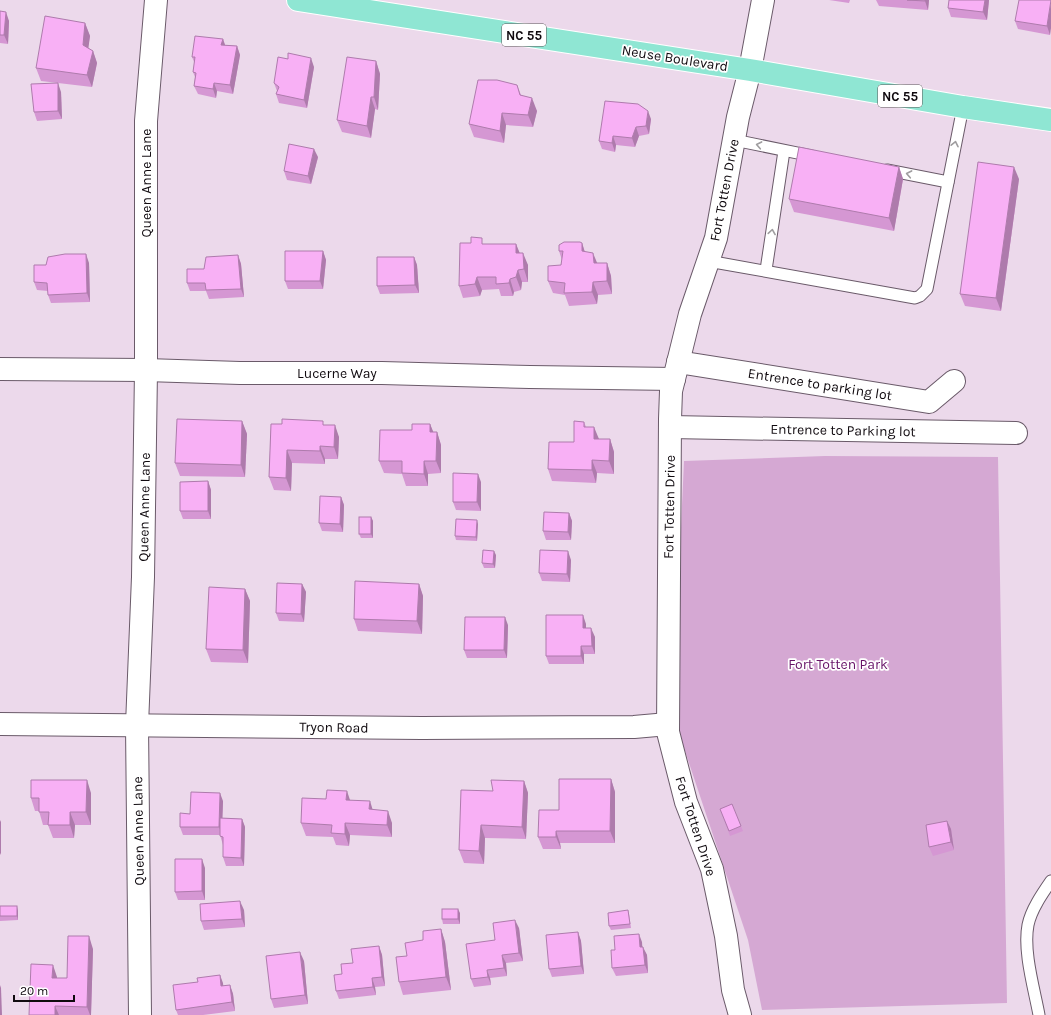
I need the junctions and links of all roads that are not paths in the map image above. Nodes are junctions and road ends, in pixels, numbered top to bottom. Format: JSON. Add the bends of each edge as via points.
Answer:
{"nodes":[{"id":1,"x":156,"y":0,"type":"edge"},
{"id":2,"x":298,"y":0,"type":"edge"},
{"id":3,"x":763,"y":0,"type":"edge"},
{"id":4,"x":750,"y":70,"type":"junction"},
{"id":5,"x":963,"y":107,"type":"junction"},
{"id":6,"x":1051,"y":120,"type":"edge"},
{"id":7,"x":734,"y":140,"type":"junction"},
{"id":8,"x":784,"y":151,"type":"junction"},
{"id":9,"x":823,"y":158,"type":"edge"},
{"id":10,"x":878,"y":168,"type":"edge"},
{"id":11,"x":948,"y":182,"type":"junction"},
{"id":12,"x":708,"y":261,"type":"junction"},
{"id":13,"x":766,"y":270,"type":"junction"},
{"id":14,"x":0,"y":369,"type":"edge"},
{"id":15,"x":146,"y":370,"type":"junction"},
{"id":16,"x":676,"y":370,"type":"junction"},
{"id":17,"x":954,"y":381,"type":"dead end"},
{"id":18,"x":670,"y":427,"type":"junction"},
{"id":19,"x":1016,"y":433,"type":"dead end"},
{"id":20,"x":0,"y":724,"type":"edge"},
{"id":21,"x":668,"y":724,"type":"junction"},
{"id":22,"x":137,"y":725,"type":"junction"},
{"id":23,"x":1051,"y":881,"type":"edge"},
{"id":24,"x":140,"y":1015,"type":"edge"},
{"id":25,"x":740,"y":1015,"type":"edge"},
{"id":26,"x":1039,"y":1015,"type":"edge"}],
"edges":[{"from":1,"to":15,"type":"street","name":"Queen Anne Lane","via":[[146,122]]},
{"from":2,"to":4,"type":"main road","name":"Neuse Boulevard","number":"NC 55"},
{"from":3,"to":4,"type":"street","name":"Fort Totten Drive"},
{"from":4,"to":5,"type":"main road","name":"Neuse Boulevard","number":"NC 55"},
{"from":4,"to":7,"type":"street","name":"Fort Totten Drive"},
{"from":5,"to":6,"type":"main road","name":"Neuse Boulevard","number":"NC 55"},
{"from":11,"to":5,"type":"lane","one_way":true},
{"from":8,"to":7,"type":"lane","one_way":true},
{"from":7,"to":12,"type":"street","name":"Fort Totten Drive","via":[[716,238]]},
{"from":8,"to":9,"type":"lane"},
{"from":13,"to":8,"type":"lane","one_way":true},
{"from":11,"to":10,"type":"lane","one_way":true},
{"from":11,"to":13,"type":"lane","via":[[926,289],[920,296],[915,298]]},
{"from":12,"to":13,"type":"lane"},
{"from":12,"to":16,"type":"street","name":"Fort Totten Drive","via":[[690,314]]},
{"from":14,"to":15,"type":"street","name":"Lucerne Way"},
{"from":15,"to":16,"type":"street","name":"Lucerne Way","via":[[397,373],[530,378]]},
{"from":15,"to":22,"type":"street","name":"Queen Anne Lane","via":[[143,577]]},
{"from":16,"to":17,"type":"street","name":"Entrence to parking lot","via":[[930,402]]},
{"from":16,"to":18,"type":"street","name":"Fort Totten Drive","via":[[671,391]]},
{"from":18,"to":19,"type":"street","name":"Entrence to Parking lot"},
{"from":18,"to":21,"type":"street","name":"Fort Totten Drive"},
{"from":20,"to":22,"type":"street","name":"Tryon Road"},
{"from":21,"to":22,"type":"street","name":"Tryon Road","via":[[634,727],[422,728]]},
{"from":21,"to":25,"type":"street","name":"Fort Totten Drive","via":[[686,802],[712,869],[726,936],[733,990]]},
{"from":22,"to":24,"type":"street","name":"Queen Anne Lane"},
{"from":23,"to":26,"type":"lane","via":[[1028,926],[1027,950]]}]}
